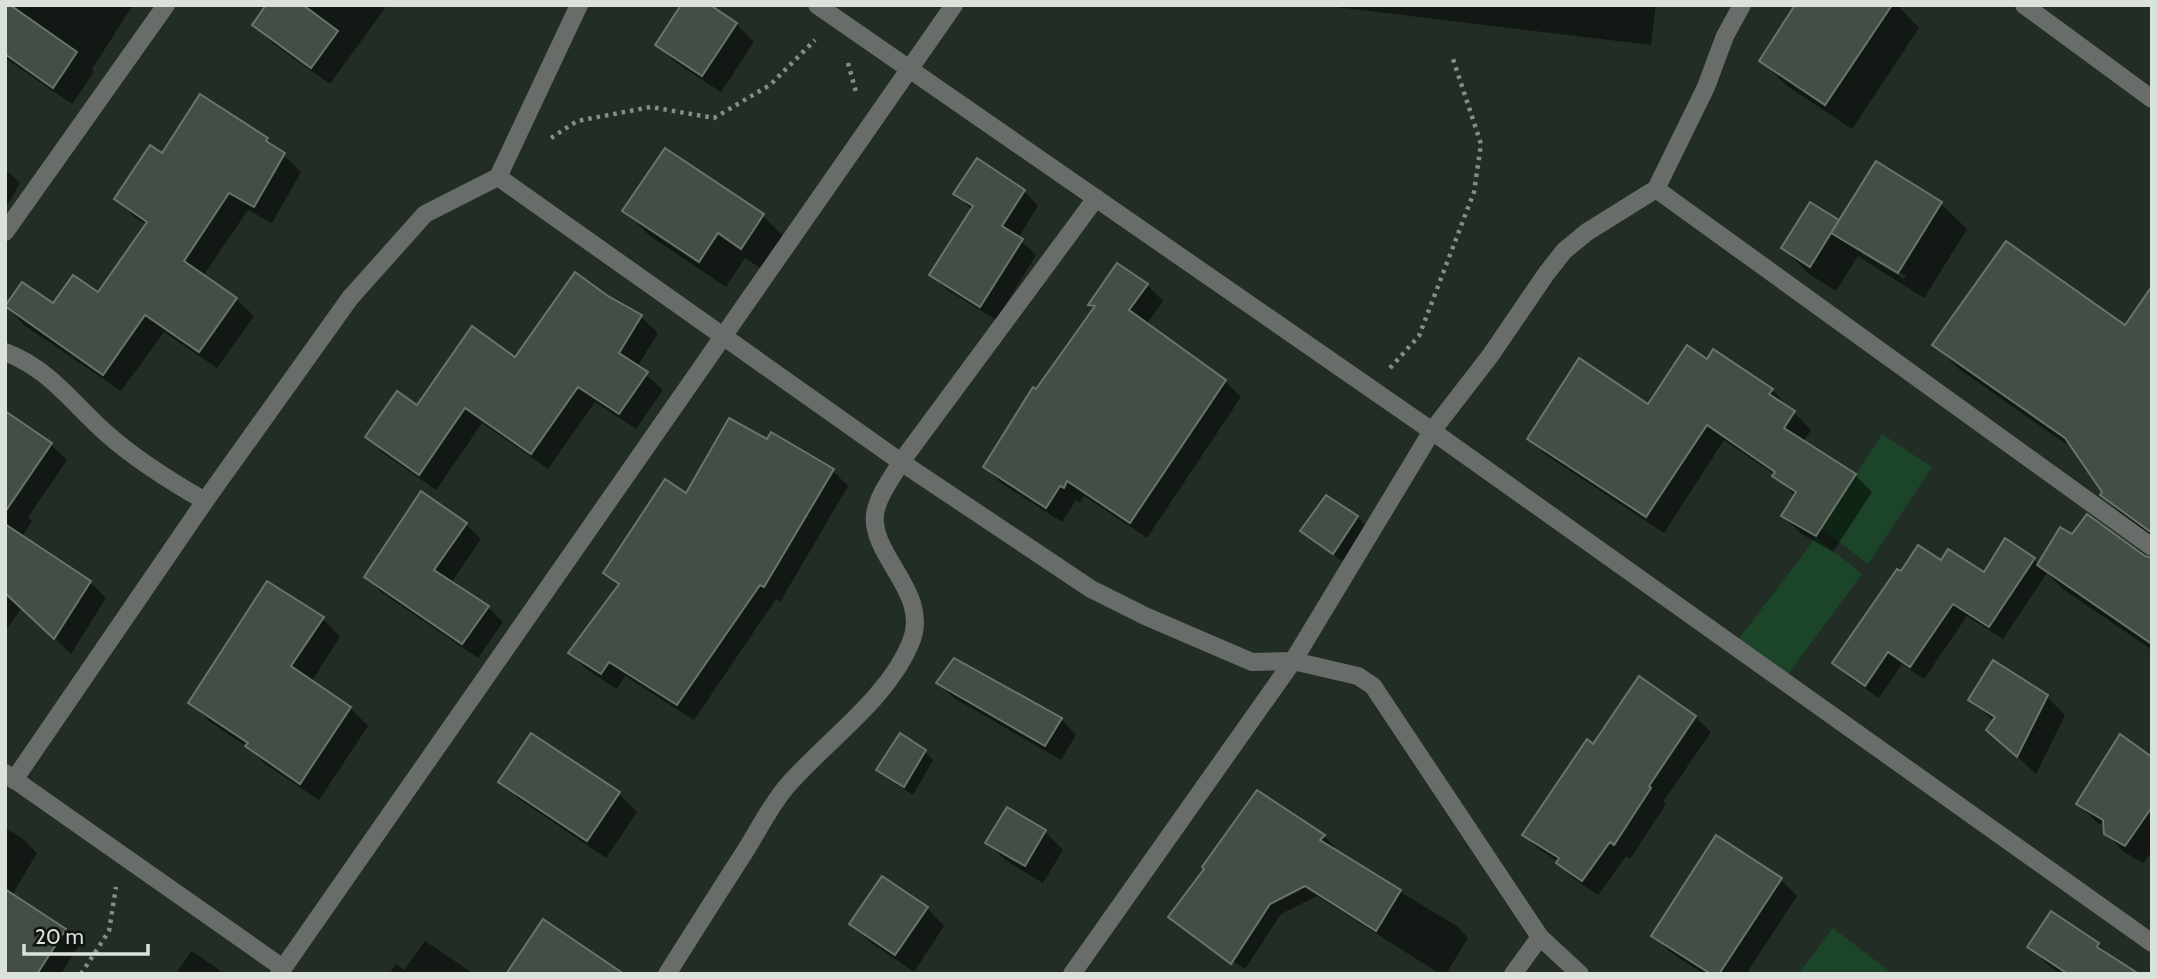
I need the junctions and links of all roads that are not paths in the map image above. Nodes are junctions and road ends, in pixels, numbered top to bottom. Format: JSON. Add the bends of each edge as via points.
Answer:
{"nodes":[{"id":1,"x":166,"y":5,"type":"edge"},
{"id":2,"x":579,"y":5,"type":"edge"},
{"id":3,"x":817,"y":5,"type":"edge"},
{"id":4,"x":954,"y":5,"type":"edge"},
{"id":5,"x":1742,"y":5,"type":"edge"},
{"id":6,"x":2024,"y":5,"type":"edge"},
{"id":7,"x":911,"y":69,"type":"junction"},
{"id":8,"x":2152,"y":99,"type":"edge"},
{"id":9,"x":498,"y":177,"type":"junction"},
{"id":10,"x":1657,"y":190,"type":"junction"},
{"id":11,"x":1096,"y":198,"type":"junction"},
{"id":12,"x":5,"y":232,"type":"edge"},
{"id":13,"x":724,"y":337,"type":"junction"},
{"id":14,"x":5,"y":352,"type":"edge"},
{"id":15,"x":1432,"y":431,"type":"junction"},
{"id":16,"x":901,"y":462,"type":"junction"},
{"id":17,"x":205,"y":501,"type":"junction"},
{"id":18,"x":2152,"y":547,"type":"edge"},
{"id":19,"x":1293,"y":661,"type":"junction"},
{"id":20,"x":10,"y":777,"type":"edge"},
{"id":21,"x":1540,"y":937,"type":"junction"},
{"id":22,"x":2152,"y":943,"type":"edge"},
{"id":23,"x":281,"y":971,"type":"edge"},
{"id":24,"x":667,"y":974,"type":"edge"},
{"id":25,"x":1073,"y":974,"type":"edge"},
{"id":26,"x":1513,"y":974,"type":"edge"},
{"id":27,"x":1580,"y":974,"type":"edge"}],
"edges":[{"from":1,"to":12,"type":"street"},
{"from":2,"to":9,"type":"street"},
{"from":3,"to":7,"type":"street"},
{"from":4,"to":7,"type":"street"},
{"from":5,"to":10,"type":"street"},
{"from":6,"to":8,"type":"street"},
{"from":7,"to":11,"type":"street"},
{"from":7,"to":13,"type":"street"},
{"from":9,"to":13,"type":"street"},
{"from":9,"to":17,"type":"street","via":[[425,214],[350,298]]},
{"from":10,"to":15,"type":"street","via":[[1563,251]]},
{"from":10,"to":18,"type":"street"},
{"from":11,"to":15,"type":"street"},
{"from":11,"to":16,"type":"street"},
{"from":13,"to":16,"type":"street"},
{"from":13,"to":23,"type":"street"},
{"from":14,"to":17,"type":"street","via":[[57,383],[109,436],[152,470]]},
{"from":15,"to":19,"type":"street"},
{"from":15,"to":22,"type":"street"},
{"from":16,"to":19,"type":"street","via":[[1091,589],[1144,616],[1252,662]]},
{"from":16,"to":24,"type":"street","via":[[880,497],[875,516],[880,541],[909,596],[915,629],[910,644],[859,715],[781,795]]},
{"from":17,"to":20,"type":"street"},
{"from":19,"to":21,"type":"street","via":[[1358,676],[1373,686]]},
{"from":19,"to":25,"type":"street"},
{"from":20,"to":23,"type":"street"},
{"from":21,"to":26,"type":"street"},
{"from":21,"to":27,"type":"street"}]}
